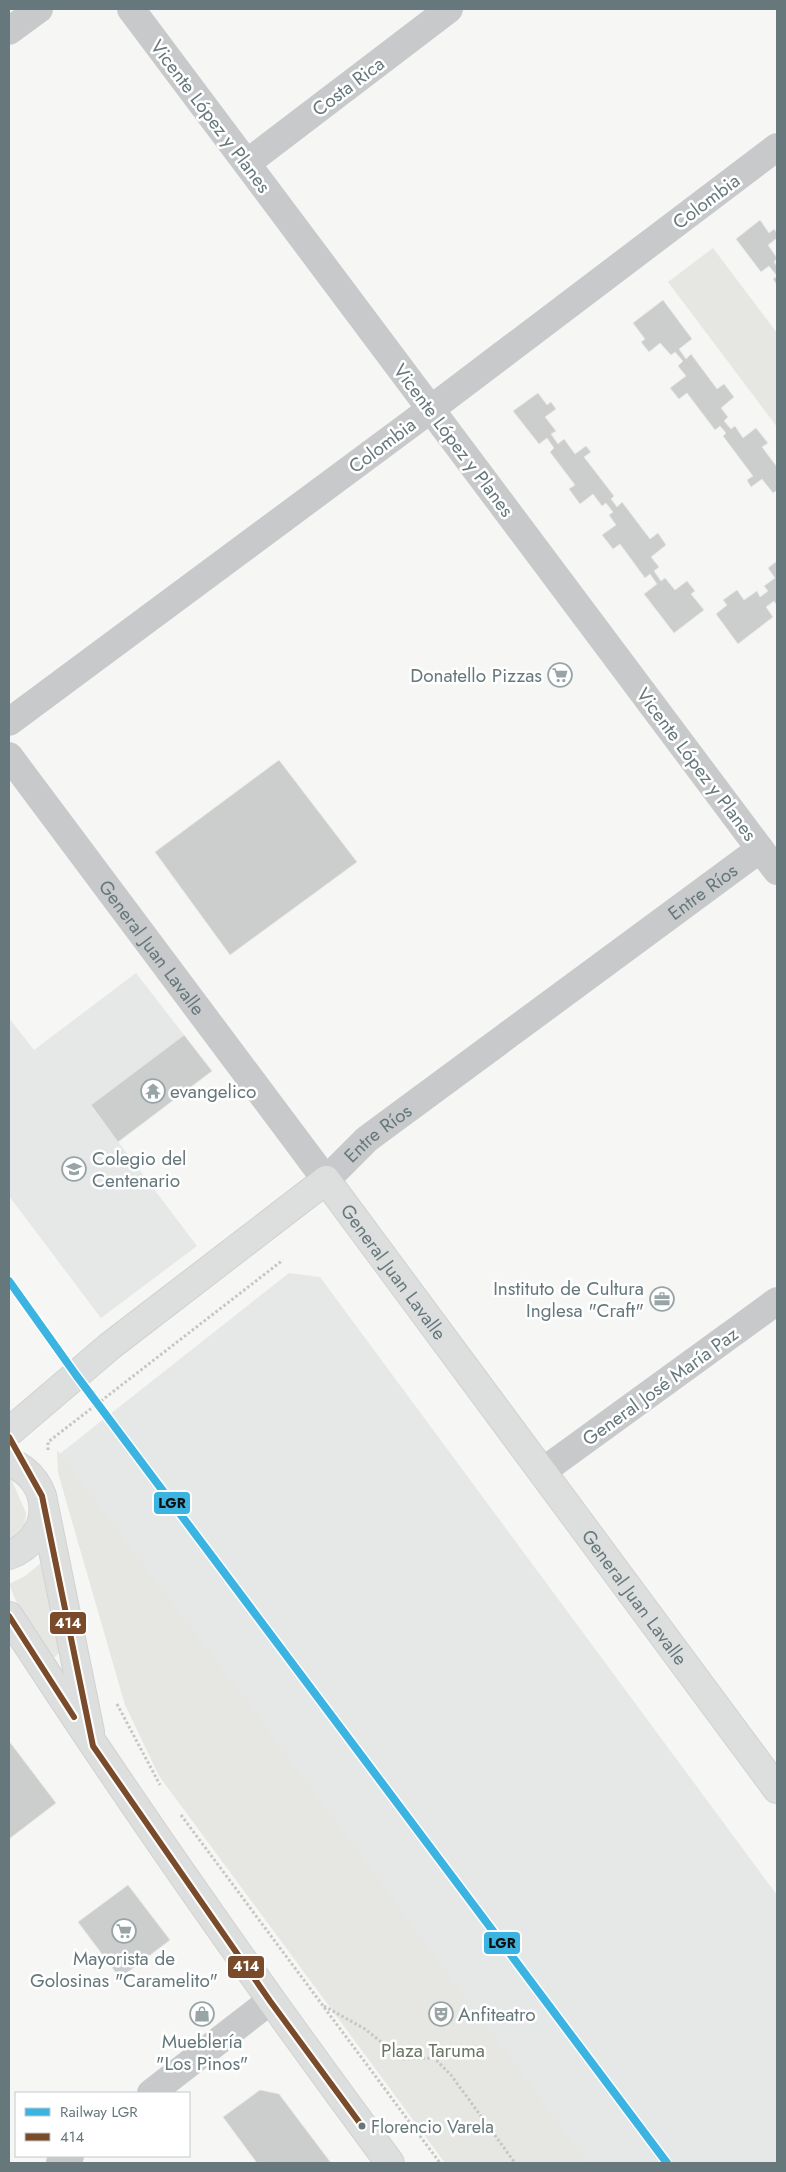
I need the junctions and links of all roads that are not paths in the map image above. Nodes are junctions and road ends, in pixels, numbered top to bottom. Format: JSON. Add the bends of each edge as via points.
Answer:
{"nodes":[{"id":1,"x":39,"y":9,"type":"edge"},
{"id":2,"x":131,"y":9,"type":"edge"},
{"id":3,"x":449,"y":9,"type":"edge"},
{"id":4,"x":9,"y":32,"type":"edge"},
{"id":5,"x":777,"y":147,"type":"edge"},
{"id":6,"x":247,"y":163,"type":"junction"},
{"id":7,"x":431,"y":409,"type":"junction"},
{"id":8,"x":9,"y":722,"type":"edge"},
{"id":9,"x":9,"y":756,"type":"edge"},
{"id":10,"x":760,"y":849,"type":"junction"},
{"id":11,"x":777,"y":871,"type":"edge"},
{"id":12,"x":326,"y":1180,"type":"junction"},
{"id":13,"x":777,"y":1301,"type":"edge"},
{"id":14,"x":9,"y":1432,"type":"edge"},
{"id":15,"x":9,"y":1437,"type":"edge"},
{"id":16,"x":9,"y":1462,"type":"edge"},
{"id":17,"x":543,"y":1471,"type":"junction"},
{"id":18,"x":38,"y":1488,"type":"junction"},
{"id":19,"x":9,"y":1555,"type":"edge"},
{"id":20,"x":9,"y":1616,"type":"edge"},
{"id":21,"x":93,"y":1746,"type":"junction"},
{"id":22,"x":777,"y":1789,"type":"edge"},
{"id":23,"x":270,"y":2001,"type":"junction"},
{"id":24,"x":152,"y":2092,"type":"edge"},
{"id":25,"x":390,"y":2163,"type":"edge"}],
"edges":[{"from":1,"to":4,"type":"street"},
{"from":2,"to":6,"type":"street","name":"Vicente López y Planes"},
{"from":3,"to":6,"type":"street","name":"Costa Rica"},
{"from":5,"to":7,"type":"street","name":"Colombia"},
{"from":6,"to":7,"type":"street","name":"Vicente López y Planes"},
{"from":7,"to":8,"type":"street","name":"Colombia"},
{"from":7,"to":10,"type":"street","name":"Vicente López y Planes"},
{"from":9,"to":12,"type":"street","name":"General Juan Lavalle"},
{"from":10,"to":11,"type":"street","name":"Vicente López y Planes"},
{"from":10,"to":12,"type":"street","name":"Entre Ríos","via":[[367,1139]]},
{"from":12,"to":14,"type":"main road","name":"Entre Ríos","via":[[110,1346]]},
{"from":12,"to":17,"type":"main road","name":"General Juan Lavalle"},
{"from":13,"to":17,"type":"street","name":"General José María Paz"},
{"from":15,"to":18,"type":"main road"},
{"from":16,"to":18,"type":"main road","via":[[24,1470]]},
{"from":17,"to":22,"type":"main road","name":"General Juan Lavalle"},
{"from":18,"to":19,"type":"main road","via":[[44,1512],[40,1527],[32,1541]]},
{"from":18,"to":21,"type":"main road"},
{"from":20,"to":21,"type":"main road"},
{"from":21,"to":23,"type":"main road"},
{"from":23,"to":24,"type":"street"},
{"from":23,"to":25,"type":"main road"}]}
